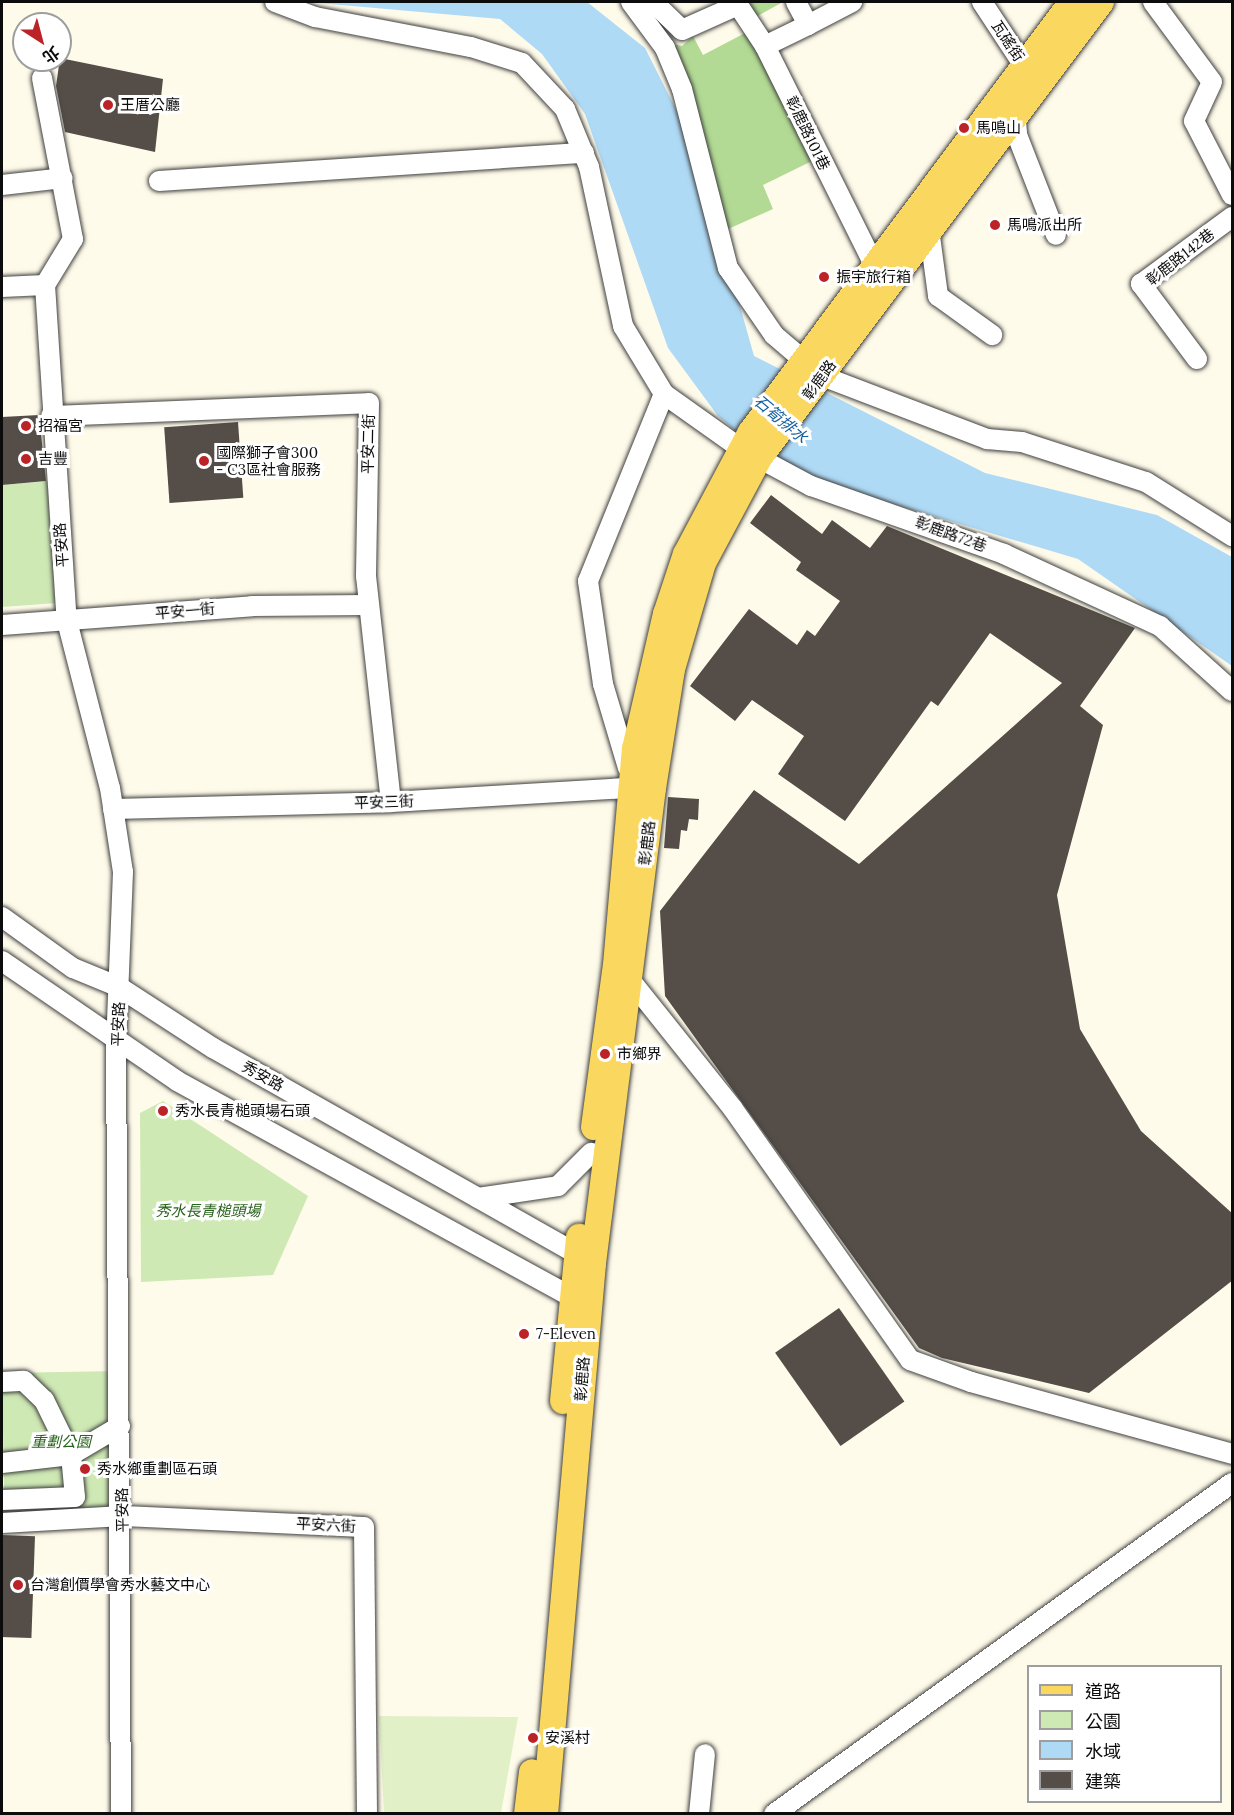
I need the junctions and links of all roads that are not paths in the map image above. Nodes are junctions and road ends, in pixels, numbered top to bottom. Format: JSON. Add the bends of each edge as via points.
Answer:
{"nodes":[{"id":1,"x":275,"y":2,"type":"edge"},
{"id":2,"x":631,"y":2,"type":"edge"},
{"id":3,"x":653,"y":2,"type":"edge"},
{"id":4,"x":796,"y":2,"type":"edge"},
{"id":5,"x":852,"y":2,"type":"edge"},
{"id":6,"x":982,"y":2,"type":"edge"},
{"id":7,"x":1072,"y":2,"type":"edge"},
{"id":8,"x":1101,"y":2,"type":"edge"},
{"id":9,"x":1153,"y":2,"type":"edge"},
{"id":10,"x":808,"y":25,"type":"junction"},
{"id":11,"x":765,"y":46,"type":"junction"},
{"id":12,"x":1024,"y":66,"type":"junction"},
{"id":13,"x":42,"y":78,"type":"dead end"},
{"id":14,"x":1014,"y":118,"type":"junction"},
{"id":15,"x":584,"y":153,"type":"junction"},
{"id":16,"x":63,"y":178,"type":"junction"},
{"id":17,"x":159,"y":180,"type":"dead end"},
{"id":18,"x":2,"y":185,"type":"edge"},
{"id":19,"x":1233,"y":195,"type":"edge"},
{"id":20,"x":1233,"y":217,"type":"edge"},
{"id":21,"x":928,"y":229,"type":"junction"},
{"id":22,"x":1056,"y":235,"type":"dead end"},
{"id":23,"x":873,"y":263,"type":"junction"},
{"id":24,"x":45,"y":285,"type":"junction"},
{"id":25,"x":2,"y":286,"type":"edge"},
{"id":26,"x":992,"y":335,"type":"dead end"},
{"id":27,"x":1197,"y":359,"type":"dead end"},
{"id":28,"x":810,"y":372,"type":"junction"},
{"id":29,"x":664,"y":394,"type":"junction"},
{"id":30,"x":51,"y":416,"type":"junction"},
{"id":31,"x":755,"y":446,"type":"junction"},
{"id":32,"x":1233,"y":536,"type":"edge"},
{"id":33,"x":368,"y":605,"type":"junction"},
{"id":34,"x":67,"y":621,"type":"junction"},
{"id":35,"x":2,"y":625,"type":"edge"},
{"id":36,"x":1233,"y":691,"type":"edge"},
{"id":37,"x":642,"y":787,"type":"junction"},
{"id":38,"x":391,"y":802,"type":"junction"},
{"id":39,"x":113,"y":809,"type":"junction"},
{"id":40,"x":2,"y":917,"type":"edge"},
{"id":41,"x":2,"y":961,"type":"edge"},
{"id":42,"x":625,"y":972,"type":"junction"},
{"id":43,"x":119,"y":987,"type":"junction"},
{"id":44,"x":116,"y":1044,"type":"junction"},
{"id":45,"x":591,"y":1153,"type":"junction"},
{"id":46,"x":478,"y":1198,"type":"junction"},
{"id":47,"x":584,"y":1259,"type":"junction"},
{"id":48,"x":579,"y":1301,"type":"junction"},
{"id":49,"x":2,"y":1383,"type":"edge"},
{"id":50,"x":120,"y":1425,"type":"junction"},
{"id":51,"x":1233,"y":1454,"type":"edge"},
{"id":52,"x":71,"y":1455,"type":"junction"},
{"id":53,"x":2,"y":1463,"type":"edge"},
{"id":54,"x":1233,"y":1483,"type":"edge"},
{"id":55,"x":2,"y":1500,"type":"edge"},
{"id":56,"x":123,"y":1516,"type":"junction"},
{"id":57,"x":2,"y":1523,"type":"edge"},
{"id":58,"x":705,"y":1754,"type":"dead end"},
{"id":59,"x":121,"y":1814,"type":"edge"},
{"id":60,"x":367,"y":1814,"type":"edge"},
{"id":61,"x":527,"y":1814,"type":"edge"},
{"id":62,"x":545,"y":1814,"type":"edge"},
{"id":63,"x":699,"y":1814,"type":"edge"},
{"id":64,"x":774,"y":1814,"type":"edge"}],
"edges":[{"from":1,"to":15,"type":"street","via":[[315,17],[471,47],[522,63],[565,109]]},
{"from":2,"to":28,"type":"street","via":[[665,48],[682,89],[728,268],[774,335]]},
{"from":3,"to":11,"type":"street","name":"彰鹿路101巷","via":[[682,30],[738,6]]},
{"from":4,"to":10,"type":"street"},
{"from":5,"to":10,"type":"street"},
{"from":6,"to":12,"type":"street","name":"瓦磘街"},
{"from":7,"to":12,"type":"main road","name":"彰鹿路"},
{"from":8,"to":14,"type":"main road","name":"彰鹿路"},
{"from":9,"to":19,"type":"street","via":[[1212,82],[1194,121]]},
{"from":10,"to":11,"type":"street"},
{"from":11,"to":23,"type":"street","name":"彰鹿路101巷"},
{"from":12,"to":14,"type":"street","name":"瓦磘街"},
{"from":12,"to":23,"type":"main road","name":"彰鹿路"},
{"from":13,"to":16,"type":"street"},
{"from":14,"to":21,"type":"main road","name":"彰鹿路"},
{"from":14,"to":22,"type":"street"},
{"from":15,"to":17,"type":"street"},
{"from":15,"to":29,"type":"street","via":[[623,326]]},
{"from":16,"to":18,"type":"street"},
{"from":16,"to":24,"type":"street","via":[[73,238]]},
{"from":20,"to":27,"type":"street","name":"彰鹿路142巷","via":[[1141,284]]},
{"from":21,"to":26,"type":"street","via":[[938,296]]},
{"from":21,"to":28,"type":"main road","name":"彰鹿路"},
{"from":23,"to":28,"type":"main road","name":"彰鹿路"},
{"from":24,"to":25,"type":"street"},
{"from":24,"to":30,"type":"street","name":"平安路"},
{"from":28,"to":31,"type":"main road","name":"彰鹿路"},
{"from":28,"to":32,"type":"street","via":[[987,439],[1022,442],[1146,482]]},
{"from":29,"to":31,"type":"street","name":"彰鹿路72巷"},
{"from":29,"to":37,"type":"street","via":[[588,580],[603,684]]},
{"from":30,"to":33,"type":"street","name":"平安二街","via":[[369,402]]},
{"from":30,"to":34,"type":"street","name":"平安路"},
{"from":31,"to":36,"type":"street","name":"彰鹿路72巷","via":[[811,486],[1005,554],[1160,626]]},
{"from":31,"to":37,"type":"main road","name":"彰鹿路","via":[[703,563]]},
{"from":33,"to":34,"type":"street","name":"平安一街","via":[[252,606]]},
{"from":33,"to":38,"type":"street","name":"平安二街"},
{"from":34,"to":35,"type":"street","name":"平安一街"},
{"from":34,"to":39,"type":"street","name":"平安路"},
{"from":37,"to":38,"type":"street","name":"平安三街"},
{"from":37,"to":42,"type":"main road","name":"彰鹿路"},
{"from":38,"to":39,"type":"street","name":"平安三街"},
{"from":39,"to":43,"type":"street","name":"平安路","via":[[123,872]]},
{"from":40,"to":43,"type":"street","name":"秀安路","via":[[73,968]]},
{"from":41,"to":44,"type":"street"},
{"from":42,"to":45,"type":"main road","name":"彰鹿路"},
{"from":42,"to":47,"type":"main road","name":"彰鹿路"},
{"from":42,"to":51,"type":"street","via":[[734,1109],[910,1360],[971,1382]]},
{"from":43,"to":44,"type":"street","name":"平安路"},
{"from":43,"to":46,"type":"street","name":"秀安路","via":[[213,1048]]},
{"from":44,"to":48,"type":"street"},
{"from":44,"to":50,"type":"street","name":"平安路"},
{"from":45,"to":46,"type":"street","via":[[558,1186]]},
{"from":45,"to":47,"type":"main road","name":"彰鹿路"},
{"from":46,"to":47,"type":"street","name":"秀安路"},
{"from":47,"to":48,"type":"main road","name":"彰鹿路"},
{"from":48,"to":61,"type":"main road","name":"彰鹿路"},
{"from":48,"to":62,"type":"main road","name":"彰鹿路"},
{"from":49,"to":52,"type":"street","via":[[24,1382],[44,1400]]},
{"from":50,"to":52,"type":"street"},
{"from":50,"to":56,"type":"street","name":"平安路"},
{"from":52,"to":53,"type":"street"},
{"from":52,"to":55,"type":"street","via":[[75,1497]]},
{"from":54,"to":64,"type":"street"},
{"from":56,"to":57,"type":"street","name":"平安六街"},
{"from":56,"to":59,"type":"street","name":"平安路"},
{"from":56,"to":60,"type":"street","name":"平安六街","via":[[364,1527]]},
{"from":58,"to":63,"type":"street"}]}
